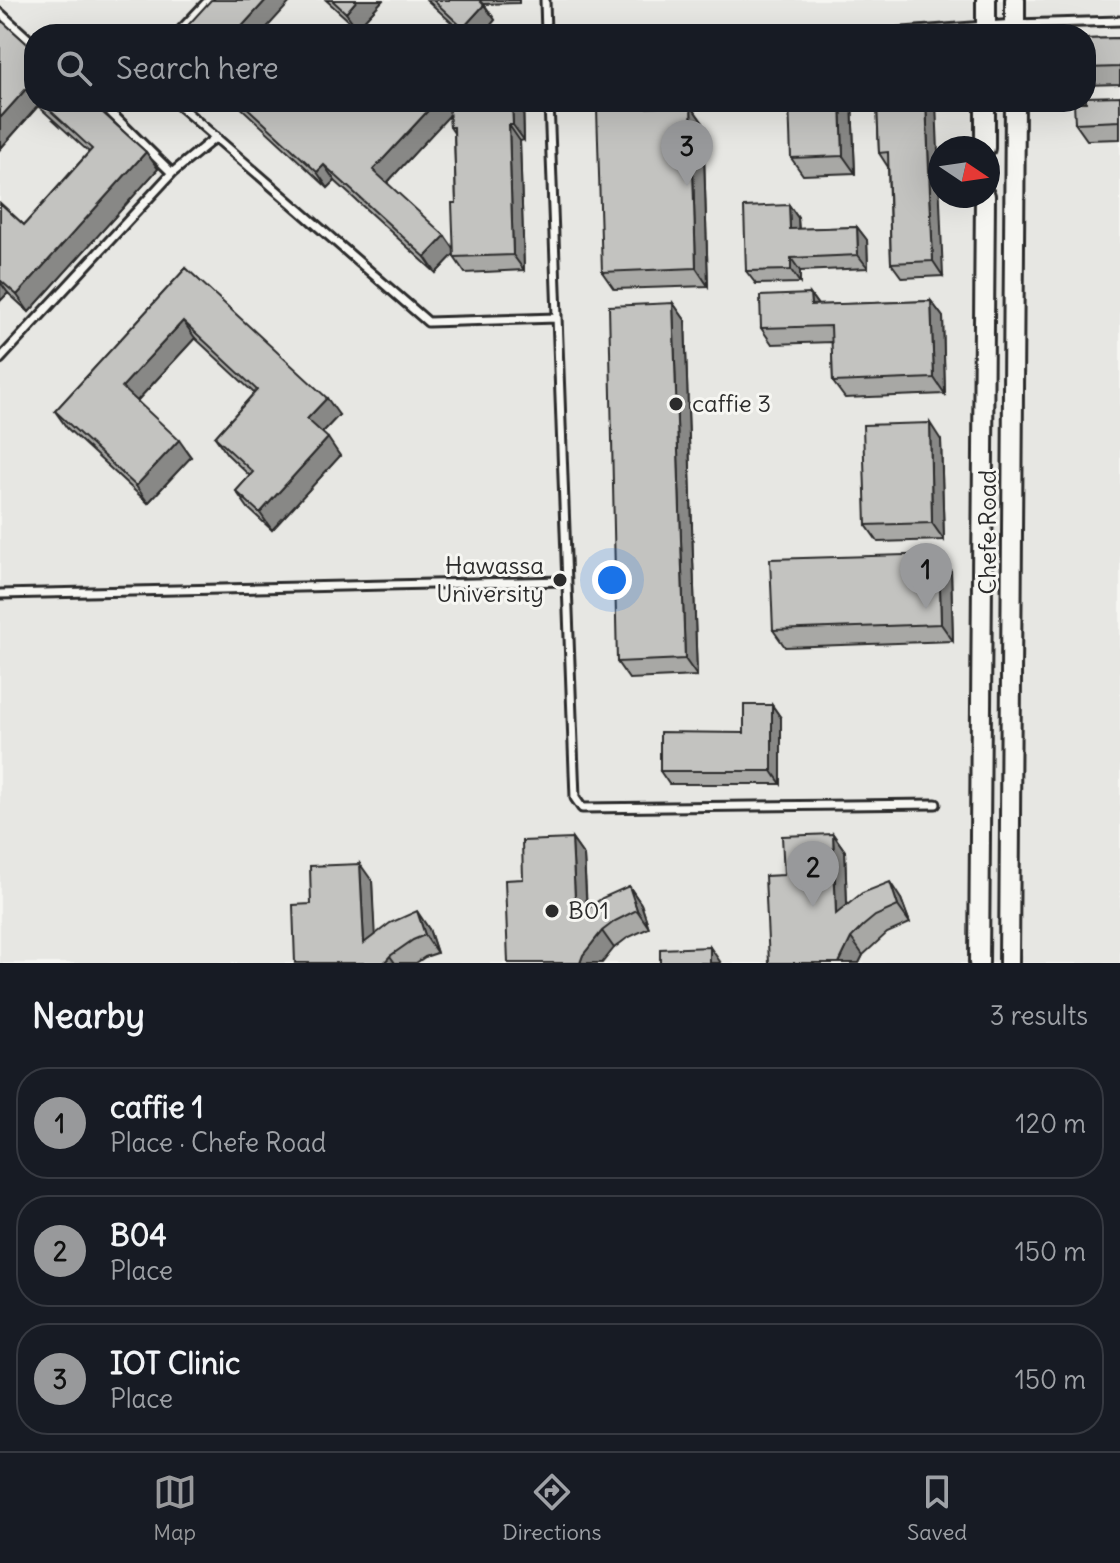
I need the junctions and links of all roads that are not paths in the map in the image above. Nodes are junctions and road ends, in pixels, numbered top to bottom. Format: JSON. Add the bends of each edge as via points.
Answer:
{"nodes":[{"id":1,"x":209,"y":0,"type":"edge"},
{"id":2,"x":545,"y":0,"type":"edge"},
{"id":3,"x":986,"y":0,"type":"edge"},
{"id":4,"x":1015,"y":0,"type":"edge"},
{"id":5,"x":0,"y":13,"type":"edge"},
{"id":6,"x":1120,"y":21,"type":"edge"},
{"id":7,"x":186,"y":24,"type":"edge"},
{"id":8,"x":546,"y":24,"type":"edge"},
{"id":9,"x":986,"y":24,"type":"edge"},
{"id":10,"x":1015,"y":24,"type":"edge"},
{"id":11,"x":1081,"y":24,"type":"edge"},
{"id":12,"x":24,"y":35,"type":"edge"},
{"id":13,"x":114,"y":112,"type":"edge"},
{"id":14,"x":187,"y":112,"type":"edge"},
{"id":15,"x":549,"y":112,"type":"edge"},
{"id":16,"x":985,"y":112,"type":"edge"},
{"id":17,"x":1015,"y":112,"type":"edge"},
{"id":18,"x":985,"y":136,"type":"edge"},
{"id":19,"x":216,"y":137,"type":"junction"},
{"id":20,"x":172,"y":173,"type":"junction"},
{"id":21,"x":985,"y":208,"type":"edge"},
{"id":22,"x":557,"y":318,"type":"junction"},
{"id":23,"x":0,"y":359,"type":"edge"},
{"id":24,"x":566,"y":581,"type":"junction"},
{"id":25,"x":0,"y":594,"type":"edge"},
{"id":26,"x":936,"y":804,"type":"dead end"},
{"id":27,"x":979,"y":963,"type":"edge"},
{"id":28,"x":1009,"y":963,"type":"edge"}],
"edges":[{"from":1,"to":7,"type":"lane"},
{"from":2,"to":8,"type":"lane"},
{"from":3,"to":9,"type":"street"},
{"from":4,"to":10,"type":"street"},
{"from":5,"to":12,"type":"lane"},
{"from":6,"to":11,"type":"lane"},
{"from":13,"to":20,"type":"lane"},
{"from":14,"to":19,"type":"lane"},
{"from":15,"to":22,"type":"lane"},
{"from":16,"to":18,"type":"street"},
{"from":17,"to":28,"type":"street","name":"Chefe Road"},
{"from":19,"to":20,"type":"lane"},
{"from":19,"to":22,"type":"lane","via":[[428,322]]},
{"from":20,"to":23,"type":"lane"},
{"from":21,"to":27,"type":"street","name":"Chefe Road"},
{"from":22,"to":24,"type":"lane"},
{"from":24,"to":25,"type":"lane"},
{"from":24,"to":26,"type":"lane","via":[[575,798],[582,808]]}]}
